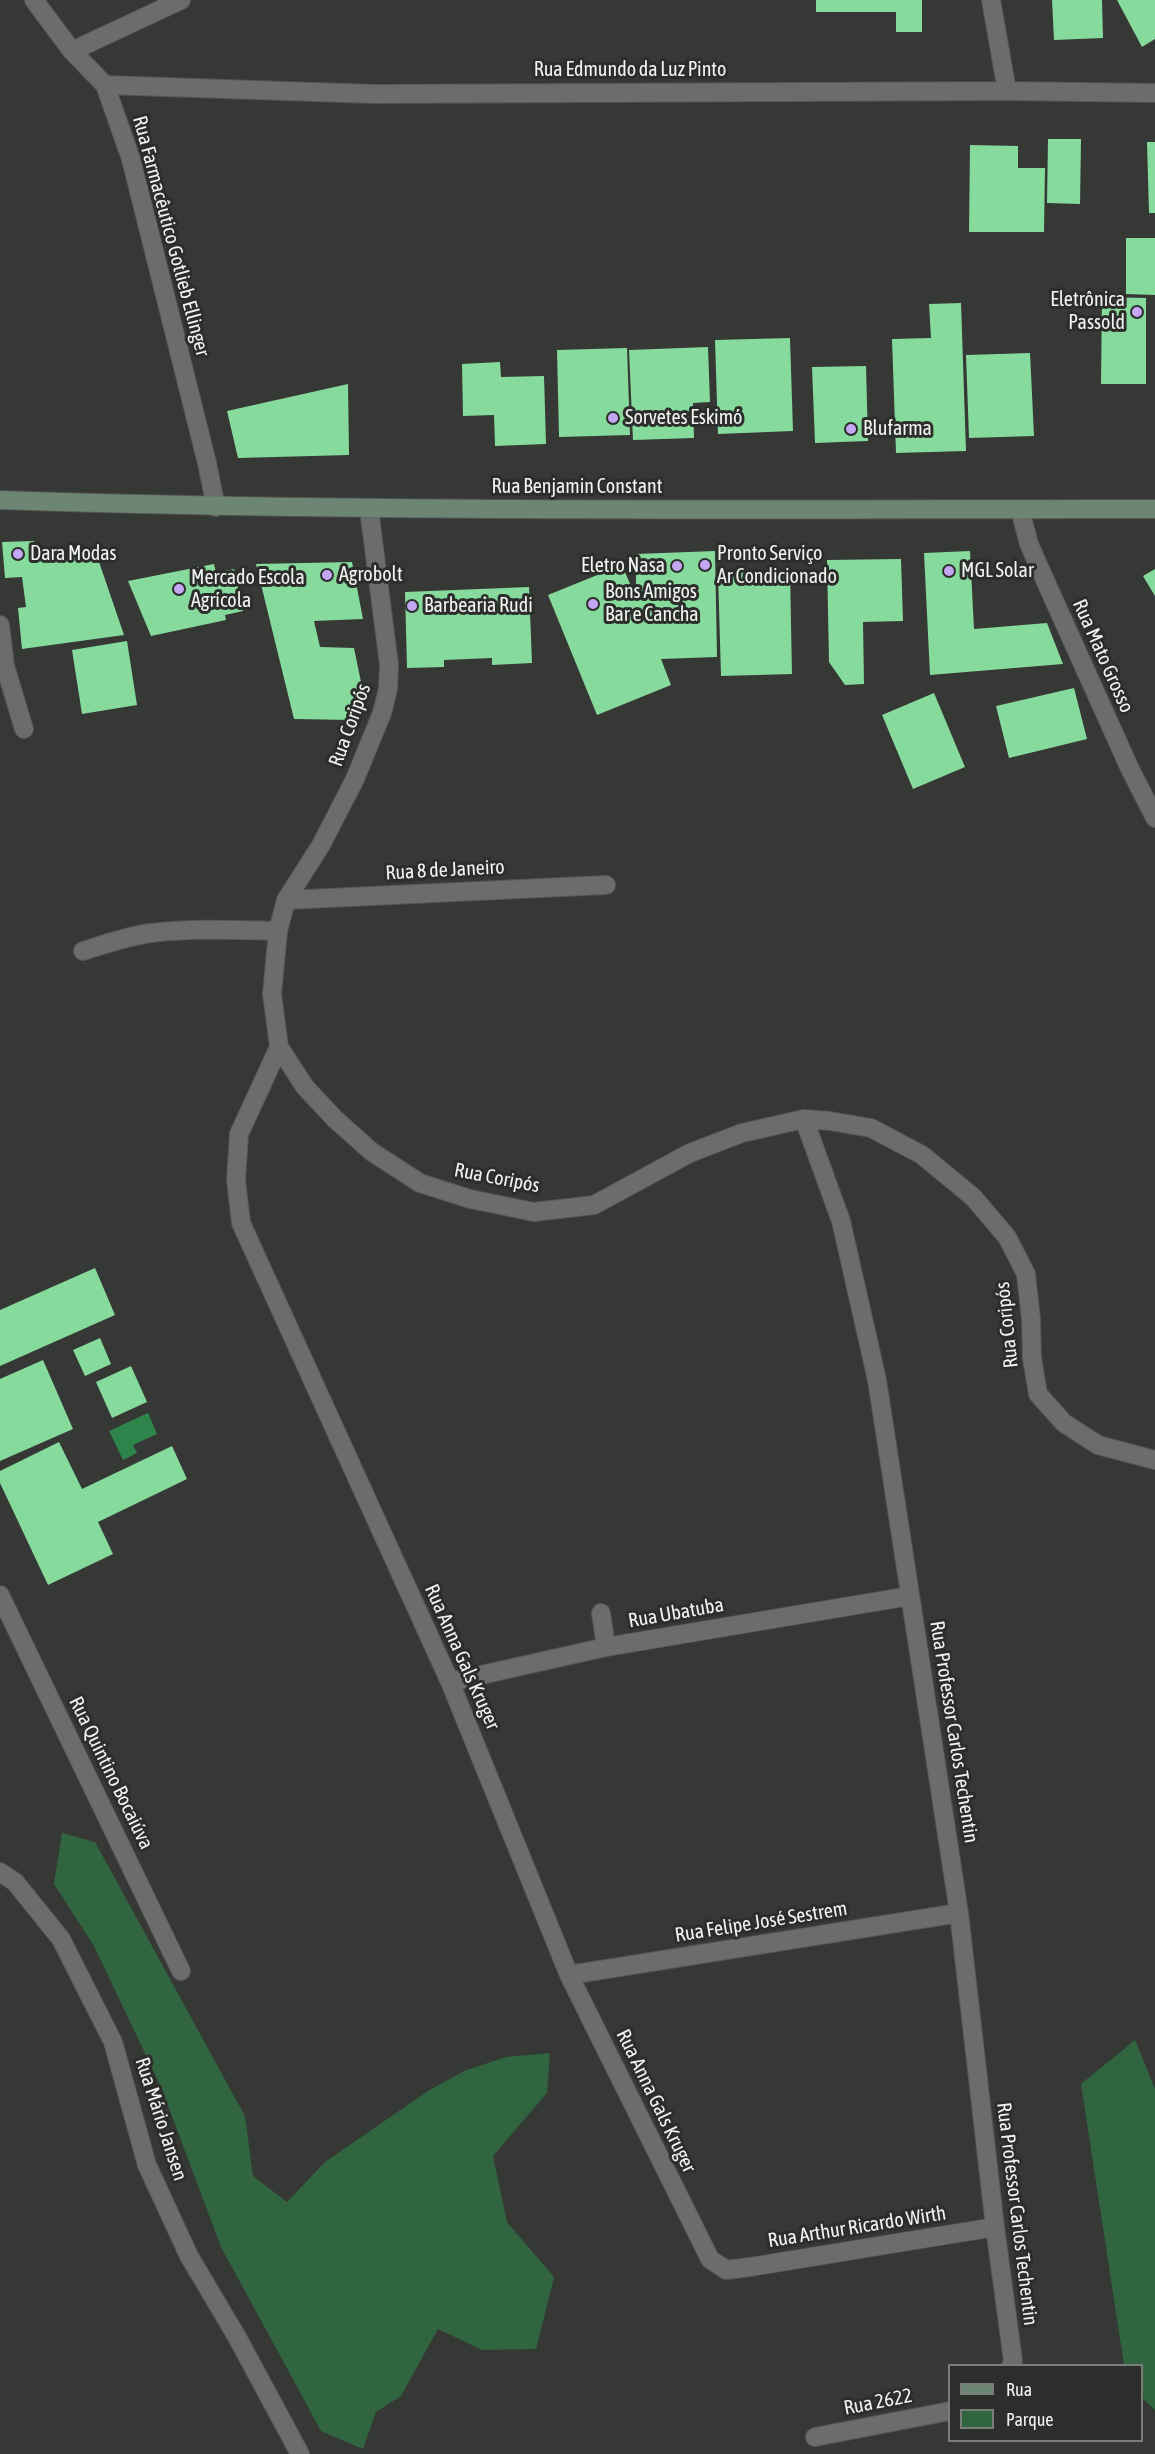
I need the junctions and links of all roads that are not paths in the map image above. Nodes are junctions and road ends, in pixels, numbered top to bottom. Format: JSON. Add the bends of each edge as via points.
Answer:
{"nodes":[{"id":1,"x":34,"y":0,"type":"edge"},
{"id":2,"x":181,"y":0,"type":"edge"},
{"id":3,"x":991,"y":0,"type":"edge"},
{"id":4,"x":72,"y":51,"type":"junction"},
{"id":5,"x":105,"y":85,"type":"junction"},
{"id":6,"x":1007,"y":91,"type":"junction"},
{"id":7,"x":1155,"y":93,"type":"edge"},
{"id":8,"x":0,"y":500,"type":"edge"},
{"id":9,"x":216,"y":507,"type":"junction"},
{"id":10,"x":369,"y":509,"type":"junction"},
{"id":11,"x":1155,"y":509,"type":"edge"},
{"id":12,"x":1020,"y":510,"type":"junction"},
{"id":13,"x":0,"y":625,"type":"edge"},
{"id":14,"x":24,"y":729,"type":"dead end"},
{"id":15,"x":1155,"y":818,"type":"edge"},
{"id":16,"x":606,"y":885,"type":"dead end"},
{"id":17,"x":286,"y":900,"type":"junction"},
{"id":18,"x":278,"y":931,"type":"junction"},
{"id":19,"x":83,"y":951,"type":"dead end"},
{"id":20,"x":279,"y":1047,"type":"junction"},
{"id":21,"x":804,"y":1119,"type":"junction"},
{"id":22,"x":1155,"y":1460,"type":"edge"},
{"id":23,"x":0,"y":1595,"type":"edge"},
{"id":24,"x":910,"y":1596,"type":"junction"},
{"id":25,"x":602,"y":1613,"type":"dead end"},
{"id":26,"x":606,"y":1647,"type":"junction"},
{"id":27,"x":450,"y":1682,"type":"junction"},
{"id":28,"x":0,"y":1872,"type":"edge"},
{"id":29,"x":959,"y":1913,"type":"junction"},
{"id":30,"x":181,"y":1971,"type":"dead end"},
{"id":31,"x":569,"y":1975,"type":"junction"},
{"id":32,"x":995,"y":2228,"type":"junction"},
{"id":33,"x":726,"y":2270,"type":"joint"},
{"id":34,"x":1012,"y":2363,"type":"edge"},
{"id":35,"x":948,"y":2411,"type":"edge"},
{"id":36,"x":815,"y":2437,"type":"dead end"},
{"id":37,"x":300,"y":2454,"type":"edge"}],
"edges":[{"from":1,"to":4,"type":"street","name":"Rua Farmacêutico Gotlieb Ellinger"},
{"from":2,"to":4,"type":"street"},
{"from":3,"to":6,"type":"street"},
{"from":4,"to":5,"type":"street","name":"Rua Farmacêutico Gotlieb Ellinger"},
{"from":5,"to":6,"type":"street","name":"Rua Edmundo da Luz Pinto","via":[[374,93]]},
{"from":5,"to":9,"type":"street","name":"Rua Farmacêutico Gotlieb Ellinger","via":[[131,159]]},
{"from":6,"to":7,"type":"street","name":"Rua Edmundo da Luz Pinto"},
{"from":8,"to":9,"type":"main road","name":"Rua Benjamin Constant"},
{"from":9,"to":10,"type":"main road","name":"Rua Benjamin Constant"},
{"from":10,"to":12,"type":"main road","name":"Rua Benjamin Constant"},
{"from":10,"to":17,"type":"street","name":"Rua Coripós","via":[[389,665],[388,689],[355,778],[321,845]]},
{"from":11,"to":12,"type":"main road","name":"Rua Benjamin Constant"},
{"from":12,"to":15,"type":"street","name":"Rua Mato Grosso","via":[[1032,552]]},
{"from":13,"to":14,"type":"street","via":[[5,666]]},
{"from":16,"to":17,"type":"street","name":"Rua 8 de Janeiro"},
{"from":17,"to":18,"type":"street","name":"Rua Coripós"},
{"from":18,"to":19,"type":"street","via":[[152,933]]},
{"from":18,"to":20,"type":"street","name":"Rua Coripós","via":[[272,994]]},
{"from":20,"to":21,"type":"street","name":"Rua Coripós","via":[[305,1087],[372,1152],[420,1183],[470,1199],[534,1212],[594,1205],[690,1153],[741,1132]]},
{"from":20,"to":27,"type":"street","name":"Rua Anna Gals Kruger","via":[[239,1134],[236,1180],[241,1223]]},
{"from":21,"to":22,"type":"street","name":"Rua Coripós","via":[[871,1128],[922,1155],[973,1197],[1007,1237],[1026,1274],[1038,1394],[1064,1423],[1098,1445]]},
{"from":21,"to":24,"type":"street","name":"Rua Professor Carlos Techentin","via":[[841,1221],[877,1380]]},
{"from":23,"to":30,"type":"street","name":"Rua Quintino Bocaiúva"},
{"from":24,"to":26,"type":"street","name":"Rua Ubatuba"},
{"from":24,"to":29,"type":"street","name":"Rua Professor Carlos Techentin"},
{"from":25,"to":26,"type":"street"},
{"from":26,"to":27,"type":"street","name":"Rua Ubatuba"},
{"from":27,"to":31,"type":"street","name":"Rua Anna Gals Kruger"},
{"from":28,"to":37,"type":"street","name":"Rua Mário Jansen","via":[[15,1882],[61,1939],[113,2042],[147,2165],[175,2226]]},
{"from":29,"to":31,"type":"street","name":"Rua Felipe José Sestrem"},
{"from":29,"to":32,"type":"street","name":"Rua Professor Carlos Techentin"},
{"from":31,"to":33,"type":"street","name":"Rua Anna Gals Kruger","via":[[710,2259]]},
{"from":32,"to":33,"type":"street","name":"Rua Arthur Ricardo Wirth"},
{"from":32,"to":34,"type":"street","name":"Rua Professor Carlos Techentin"},
{"from":35,"to":36,"type":"street","name":"Rua 2622"}]}
